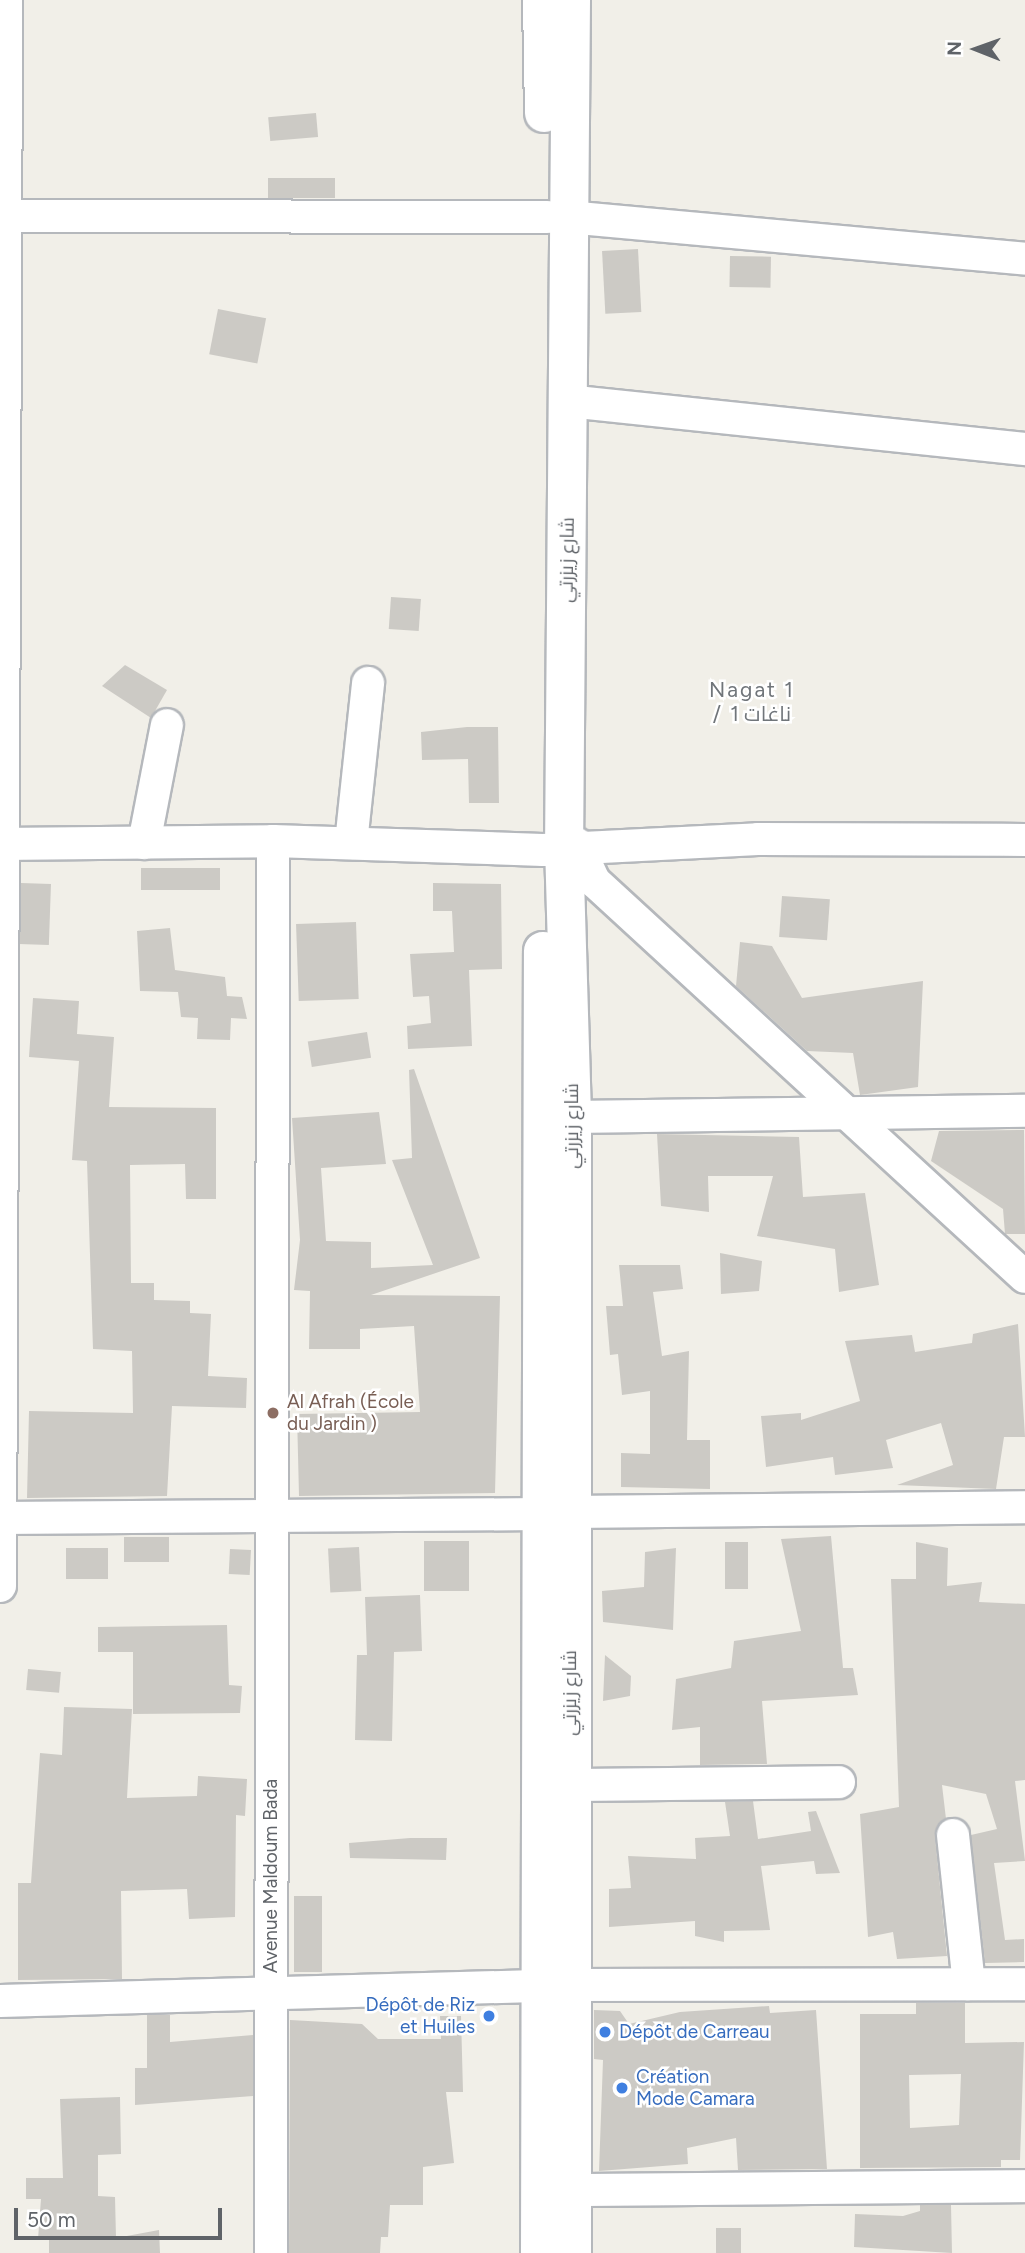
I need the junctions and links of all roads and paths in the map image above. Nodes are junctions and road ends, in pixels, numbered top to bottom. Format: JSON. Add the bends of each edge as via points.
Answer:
{"nodes":[{"id":1,"x":6,"y":0,"type":"edge"},
{"id":2,"x":542,"y":0,"type":"edge"},
{"id":3,"x":571,"y":0,"type":"edge"},
{"id":4,"x":3,"y":216,"type":"edge"},
{"id":5,"x":557,"y":217,"type":"junction"},
{"id":6,"x":1025,"y":259,"type":"edge"},
{"id":7,"x":568,"y":401,"type":"junction"},
{"id":8,"x":1025,"y":449,"type":"edge"},
{"id":9,"x":368,"y":683,"type":"dead end"},
{"id":10,"x":167,"y":725,"type":"dead end"},
{"id":11,"x":1025,"y":840,"type":"edge"},
{"id":12,"x":273,"y":841,"type":"junction"},
{"id":13,"x":144,"y":843,"type":"junction"},
{"id":14,"x":351,"y":843,"type":"junction"},
{"id":15,"x":1,"y":844,"type":"edge"},
{"id":16,"x":561,"y":847,"type":"junction"},
{"id":17,"x":1025,"y":1111,"type":"edge"},
{"id":18,"x":848,"y":1114,"type":"junction"},
{"id":19,"x":572,"y":1117,"type":"junction"},
{"id":20,"x":1025,"y":1277,"type":"edge"},
{"id":21,"x":1025,"y":1507,"type":"edge"},
{"id":22,"x":272,"y":1508,"type":"junction"},
{"id":23,"x":555,"y":1513,"type":"junction"},
{"id":24,"x":0,"y":1518,"type":"edge"},
{"id":25,"x":0,"y":1586,"type":"edge"},
{"id":26,"x":839,"y":1782,"type":"dead end"},
{"id":27,"x":570,"y":1785,"type":"junction"},
{"id":28,"x":953,"y":1835,"type":"dead end"},
{"id":29,"x":970,"y":1984,"type":"junction"},
{"id":30,"x":1025,"y":1984,"type":"edge"},
{"id":31,"x":556,"y":1986,"type":"junction"},
{"id":32,"x":271,"y":1996,"type":"junction"},
{"id":33,"x":0,"y":2001,"type":"edge"},
{"id":34,"x":1025,"y":2186,"type":"edge"},
{"id":35,"x":572,"y":2190,"type":"junction"},
{"id":36,"x":271,"y":2253,"type":"edge"},
{"id":37,"x":540,"y":2253,"type":"edge"},
{"id":38,"x":572,"y":2253,"type":"edge"}],
"edges":[{"from":1,"to":4,"type":"street"},
{"from":2,"to":5,"type":"street","name":"شارع زيزرتي"},
{"from":3,"to":5,"type":"street","name":"شارع زيزرتي"},
{"from":4,"to":5,"type":"street"},
{"from":4,"to":15,"type":"street"},
{"from":5,"to":6,"type":"street"},
{"from":5,"to":7,"type":"street","name":"شارع زيزرتي"},
{"from":5,"to":16,"type":"street","name":"شارع زيزرتي"},
{"from":7,"to":8,"type":"street"},
{"from":7,"to":16,"type":"street","name":"شارع زيزرتي"},
{"from":9,"to":14,"type":"street"},
{"from":10,"to":13,"type":"street"},
{"from":11,"to":16,"type":"street"},
{"from":12,"to":13,"type":"street"},
{"from":12,"to":14,"type":"street"},
{"from":12,"to":22,"type":"street","name":"Avenue Maldoum Bada"},
{"from":13,"to":15,"type":"street"},
{"from":14,"to":16,"type":"street"},
{"from":15,"to":24,"type":"street"},
{"from":16,"to":18,"type":"street"},
{"from":16,"to":19,"type":"street","name":"شارع زيزرتي"},
{"from":16,"to":23,"type":"street","name":"شارع زيزرتي"},
{"from":17,"to":18,"type":"street"},
{"from":18,"to":19,"type":"street"},
{"from":18,"to":20,"type":"street"},
{"from":19,"to":23,"type":"street","name":"شارع زيزرتي"},
{"from":21,"to":23,"type":"street"},
{"from":22,"to":23,"type":"street"},
{"from":22,"to":24,"type":"street"},
{"from":22,"to":32,"type":"street","name":"Avenue Maldoum Bada"},
{"from":23,"to":27,"type":"street","name":"شارع زيزرتي"},
{"from":23,"to":31,"type":"street","name":"شارع زيزرتي"},
{"from":24,"to":25,"type":"street"},
{"from":26,"to":27,"type":"street"},
{"from":27,"to":31,"type":"street","name":"شارع زيزرتي"},
{"from":28,"to":29,"type":"street"},
{"from":29,"to":30,"type":"street"},
{"from":29,"to":31,"type":"street"},
{"from":31,"to":32,"type":"street"},
{"from":31,"to":35,"type":"street","name":"شارع زيزرتي"},
{"from":31,"to":37,"type":"street","name":"شارع زيزرتي"},
{"from":32,"to":33,"type":"street"},
{"from":32,"to":36,"type":"street","name":"Avenue Maldoum Bada"},
{"from":34,"to":35,"type":"street"},
{"from":35,"to":38,"type":"street","name":"شارع زيزرتي"}]}
